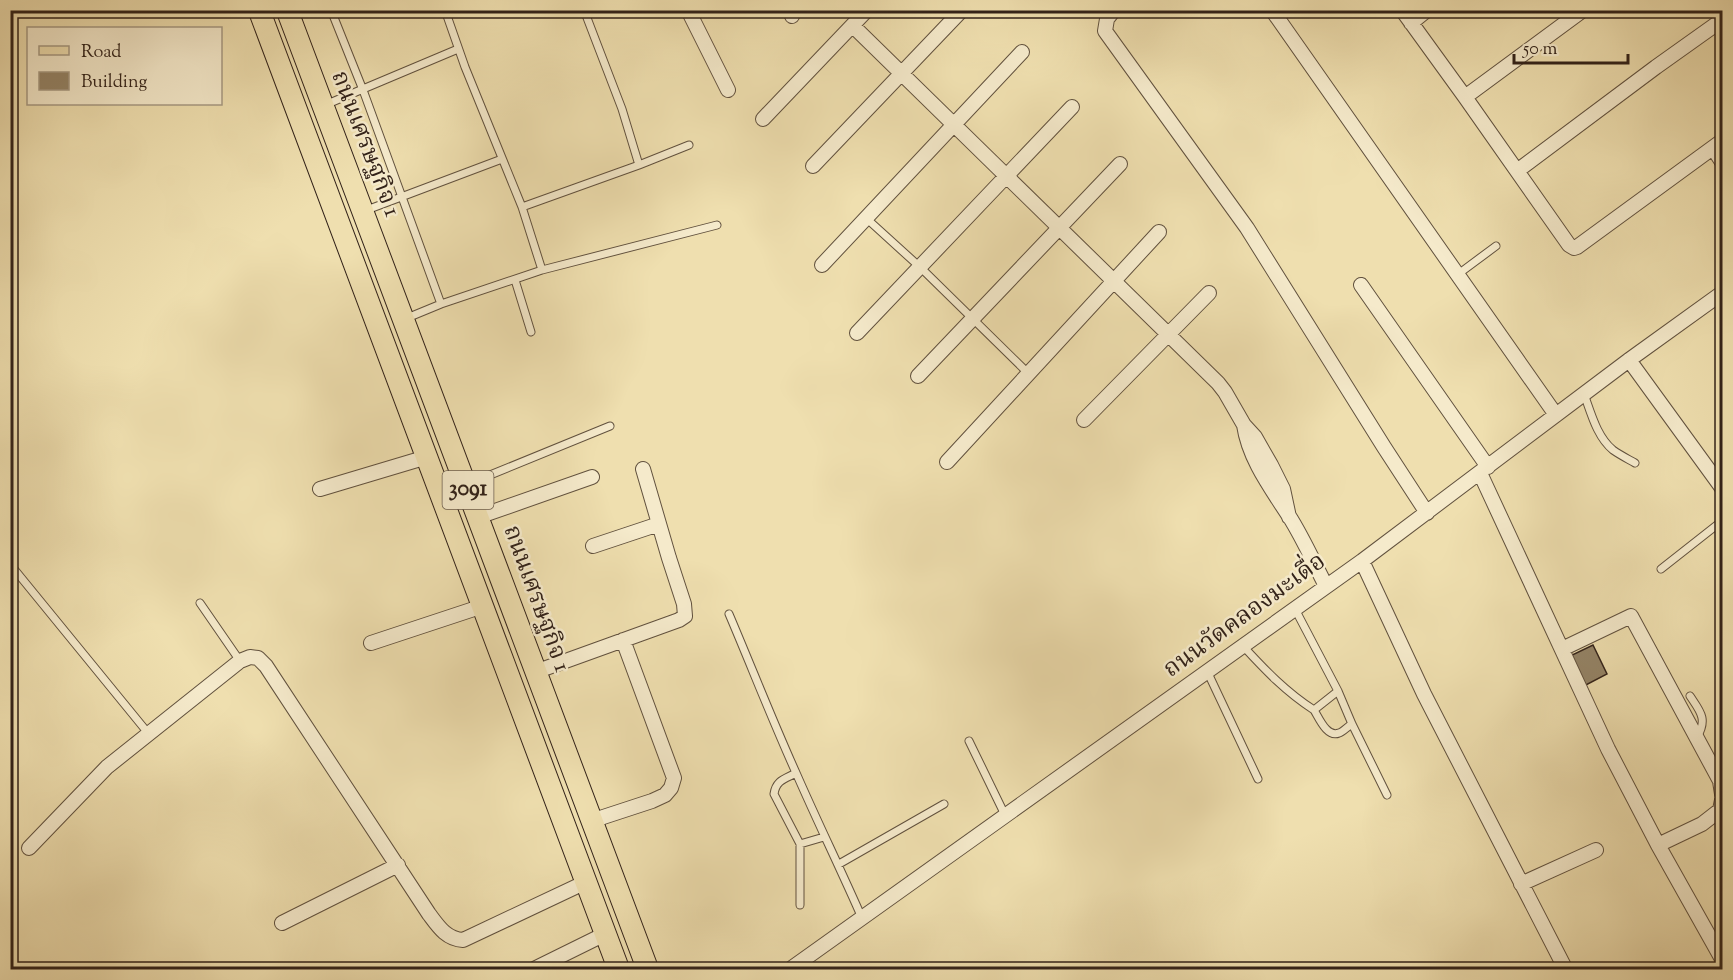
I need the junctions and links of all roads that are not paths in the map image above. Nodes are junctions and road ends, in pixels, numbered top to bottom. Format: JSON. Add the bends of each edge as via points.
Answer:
{"nodes":[{"id":1,"x":259,"y":10,"type":"edge"},
{"id":2,"x":287,"y":10,"type":"edge"},
{"id":3,"x":330,"y":10,"type":"edge"},
{"id":4,"x":445,"y":10,"type":"edge"},
{"id":5,"x":584,"y":10,"type":"edge"},
{"id":6,"x":688,"y":10,"type":"edge"},
{"id":7,"x":867,"y":10,"type":"edge"},
{"id":8,"x":962,"y":10,"type":"edge"},
{"id":9,"x":1113,"y":10,"type":"edge"},
{"id":10,"x":1272,"y":10,"type":"edge"},
{"id":11,"x":1402,"y":10,"type":"edge"},
{"id":12,"x":1427,"y":10,"type":"edge"},
{"id":13,"x":1583,"y":10,"type":"edge"},
{"id":14,"x":1722,"y":20,"type":"edge"},
{"id":15,"x":1410,"y":23,"type":"junction"},
{"id":16,"x":853,"y":26,"type":"junction"},
{"id":17,"x":458,"y":49,"type":"junction"},
{"id":18,"x":1022,"y":52,"type":"dead end"},
{"id":19,"x":902,"y":74,"type":"junction"},
{"id":20,"x":363,"y":90,"type":"junction"},
{"id":21,"x":728,"y":90,"type":"dead end"},
{"id":22,"x":1465,"y":97,"type":"junction"},
{"id":23,"x":323,"y":105,"type":"junction"},
{"id":24,"x":1072,"y":107,"type":"dead end"},
{"id":25,"x":763,"y":119,"type":"dead end"},
{"id":26,"x":953,"y":124,"type":"junction"},
{"id":27,"x":689,"y":145,"type":"dead end"},
{"id":28,"x":1718,"y":145,"type":"edge"},
{"id":29,"x":502,"y":159,"type":"junction"},
{"id":30,"x":1722,"y":162,"type":"edge"},
{"id":31,"x":1120,"y":164,"type":"dead end"},
{"id":32,"x":639,"y":165,"type":"junction"},
{"id":33,"x":813,"y":166,"type":"dead end"},
{"id":34,"x":1517,"y":171,"type":"junction"},
{"id":35,"x":1008,"y":176,"type":"junction"},
{"id":36,"x":402,"y":196,"type":"junction"},
{"id":37,"x":522,"y":207,"type":"junction"},
{"id":38,"x":364,"y":211,"type":"junction"},
{"id":39,"x":866,"y":218,"type":"junction"},
{"id":40,"x":717,"y":225,"type":"dead end"},
{"id":41,"x":1059,"y":227,"type":"junction"},
{"id":42,"x":1159,"y":232,"type":"dead end"},
{"id":43,"x":1496,"y":246,"type":"dead end"},
{"id":44,"x":822,"y":265,"type":"dead end"},
{"id":45,"x":921,"y":268,"type":"junction"},
{"id":46,"x":543,"y":270,"type":"junction"},
{"id":47,"x":1457,"y":275,"type":"junction"},
{"id":48,"x":515,"y":280,"type":"junction"},
{"id":49,"x":1114,"y":282,"type":"junction"},
{"id":50,"x":1360,"y":285,"type":"dead end"},
{"id":51,"x":1209,"y":293,"type":"dead end"},
{"id":52,"x":1722,"y":293,"type":"edge"},
{"id":53,"x":441,"y":304,"type":"junction"},
{"id":54,"x":404,"y":319,"type":"junction"},
{"id":55,"x":973,"y":319,"type":"junction"},
{"id":56,"x":531,"y":332,"type":"dead end"},
{"id":57,"x":857,"y":333,"type":"dead end"},
{"id":58,"x":1167,"y":334,"type":"junction"},
{"id":59,"x":1629,"y":360,"type":"junction"},
{"id":60,"x":1029,"y":374,"type":"junction"},
{"id":61,"x":918,"y":376,"type":"dead end"},
{"id":62,"x":1584,"y":394,"type":"junction"},
{"id":63,"x":1556,"y":416,"type":"junction"},
{"id":64,"x":1084,"y":420,"type":"dead end"},
{"id":65,"x":610,"y":426,"type":"dead end"},
{"id":66,"x":427,"y":457,"type":"junction"},
{"id":67,"x":947,"y":462,"type":"dead end"},
{"id":68,"x":1635,"y":463,"type":"dead end"},
{"id":69,"x":643,"y":469,"type":"dead end"},
{"id":70,"x":1484,"y":470,"type":"junction"},
{"id":71,"x":592,"y":477,"type":"dead end"},
{"id":72,"x":466,"y":484,"type":"junction"},
{"id":73,"x":1722,"y":488,"type":"edge"},
{"id":74,"x":320,"y":489,"type":"dead end"},
{"id":75,"x":1427,"y":513,"type":"junction"},
{"id":76,"x":478,"y":517,"type":"junction"},
{"id":77,"x":1722,"y":521,"type":"edge"},
{"id":78,"x":659,"y":524,"type":"junction"},
{"id":79,"x":593,"y":546,"type":"dead end"},
{"id":80,"x":1362,"y":561,"type":"junction"},
{"id":81,"x":11,"y":564,"type":"edge"},
{"id":82,"x":1661,"y":569,"type":"dead end"},
{"id":83,"x":1326,"y":586,"type":"junction"},
{"id":84,"x":200,"y":603,"type":"dead end"},
{"id":85,"x":483,"y":606,"type":"junction"},
{"id":86,"x":1294,"y":609,"type":"junction"},
{"id":87,"x":729,"y":614,"type":"dead end"},
{"id":88,"x":623,"y":640,"type":"junction"},
{"id":89,"x":371,"y":643,"type":"dead end"},
{"id":90,"x":1243,"y":645,"type":"junction"},
{"id":91,"x":1562,"y":649,"type":"junction"},
{"id":92,"x":240,"y":661,"type":"junction"},
{"id":93,"x":1208,"y":671,"type":"junction"},
{"id":94,"x":535,"y":672,"type":"junction"},
{"id":95,"x":1338,"y":691,"type":"junction"},
{"id":96,"x":1690,"y":696,"type":"dead end"},
{"id":97,"x":1314,"y":710,"type":"junction"},
{"id":98,"x":1352,"y":724,"type":"junction"},
{"id":99,"x":148,"y":734,"type":"junction"},
{"id":100,"x":1696,"y":739,"type":"junction"},
{"id":101,"x":969,"y":741,"type":"dead end"},
{"id":102,"x":796,"y":773,"type":"junction"},
{"id":103,"x":1258,"y":779,"type":"dead end"},
{"id":104,"x":1722,"y":794,"type":"edge"},
{"id":105,"x":1387,"y":795,"type":"dead end"},
{"id":106,"x":944,"y":804,"type":"dead end"},
{"id":107,"x":1722,"y":807,"type":"edge"},
{"id":108,"x":1005,"y":815,"type":"junction"},
{"id":109,"x":591,"y":821,"type":"junction"},
{"id":110,"x":824,"y":837,"type":"junction"},
{"id":111,"x":800,"y":844,"type":"junction"},
{"id":112,"x":1659,"y":845,"type":"junction"},
{"id":113,"x":29,"y":848,"type":"dead end"},
{"id":114,"x":1596,"y":850,"type":"dead end"},
{"id":115,"x":839,"y":864,"type":"junction"},
{"id":116,"x":398,"y":865,"type":"junction"},
{"id":117,"x":586,"y":882,"type":"junction"},
{"id":118,"x":1521,"y":884,"type":"junction"},
{"id":119,"x":800,"y":905,"type":"dead end"},
{"id":120,"x":862,"y":918,"type":"junction"},
{"id":121,"x":282,"y":923,"type":"dead end"},
{"id":122,"x":605,"y":934,"type":"junction"},
{"id":123,"x":1722,"y":959,"type":"edge"},
{"id":124,"x":532,"y":969,"type":"edge"},
{"id":125,"x":619,"y":969,"type":"edge"},
{"id":126,"x":648,"y":969,"type":"edge"},
{"id":127,"x":789,"y":969,"type":"edge"},
{"id":128,"x":1566,"y":969,"type":"edge"}],
"edges":[{"from":1,"to":66,"type":"main road","number":"3091"},
{"from":2,"to":23,"type":"main road","name":"ถนนเศรษฐกิจ 1","number":"3091"},
{"from":3,"to":20,"type":"lane"},
{"from":4,"to":17,"type":"lane"},
{"from":5,"to":32,"type":"lane"},
{"from":6,"to":21,"type":"street"},
{"from":7,"to":16,"type":"street"},
{"from":8,"to":19,"type":"street"},
{"from":9,"to":75,"type":"street","via":[[1106,31],[1247,228]]},
{"from":10,"to":47,"type":"street"},
{"from":11,"to":15,"type":"street"},
{"from":12,"to":15,"type":"street"},
{"from":13,"to":22,"type":"street"},
{"from":14,"to":34,"type":"street"},
{"from":15,"to":22,"type":"street"},
{"from":16,"to":19,"type":"street"},
{"from":16,"to":25,"type":"street"},
{"from":17,"to":20,"type":"lane"},
{"from":17,"to":29,"type":"lane"},
{"from":18,"to":26,"type":"street"},
{"from":19,"to":26,"type":"street"},
{"from":19,"to":33,"type":"street"},
{"from":20,"to":23,"type":"lane"},
{"from":20,"to":36,"type":"lane"},
{"from":22,"to":34,"type":"street"},
{"from":23,"to":38,"type":"main road","name":"ถนนเศรษฐกิจ 1","number":"3091"},
{"from":24,"to":35,"type":"street"},
{"from":26,"to":35,"type":"street"},
{"from":26,"to":39,"type":"street"},
{"from":27,"to":32,"type":"lane"},
{"from":28,"to":30,"type":"street"},
{"from":28,"to":34,"type":"street","via":[[1574,248]]},
{"from":29,"to":36,"type":"lane"},
{"from":29,"to":37,"type":"lane"},
{"from":31,"to":41,"type":"street"},
{"from":32,"to":37,"type":"lane"},
{"from":35,"to":41,"type":"street"},
{"from":35,"to":45,"type":"street"},
{"from":36,"to":38,"type":"lane"},
{"from":36,"to":53,"type":"lane"},
{"from":37,"to":46,"type":"lane"},
{"from":38,"to":54,"type":"main road","name":"ถนนเศรษฐกิจ 1","number":"3091"},
{"from":39,"to":44,"type":"street"},
{"from":39,"to":45,"type":"lane"},
{"from":40,"to":46,"type":"lane"},
{"from":41,"to":49,"type":"street"},
{"from":41,"to":55,"type":"street"},
{"from":42,"to":49,"type":"street"},
{"from":43,"to":47,"type":"lane"},
{"from":45,"to":55,"type":"lane"},
{"from":45,"to":57,"type":"street"},
{"from":46,"to":48,"type":"lane"},
{"from":47,"to":63,"type":"street"},
{"from":48,"to":53,"type":"lane"},
{"from":48,"to":56,"type":"lane"},
{"from":49,"to":58,"type":"street"},
{"from":49,"to":60,"type":"street"},
{"from":50,"to":70,"type":"street"},
{"from":51,"to":58,"type":"street"},
{"from":52,"to":59,"type":"street","name":"ถนนวัดคลองมะเดื่อ"},
{"from":53,"to":54,"type":"lane"},
{"from":54,"to":72,"type":"main road","name":"ถนนเศรษฐกิจ 1","number":"3091"},
{"from":55,"to":60,"type":"lane"},
{"from":55,"to":61,"type":"street"},
{"from":58,"to":64,"type":"street"},
{"from":58,"to":83,"type":"street","via":[[1218,383],[1255,437],[1283,489],[1289,517]]},
{"from":59,"to":62,"type":"street","name":"ถนนวัดคลองมะเดื่อ"},
{"from":59,"to":73,"type":"street"},
{"from":60,"to":67,"type":"street"},
{"from":62,"to":63,"type":"street","name":"ถนนวัดคลองมะเดื่อ"},
{"from":62,"to":68,"type":"lane","via":[[1605,442]]},
{"from":63,"to":70,"type":"street","name":"ถนนวัดคลองมะเดื่อ"},
{"from":65,"to":72,"type":"lane"},
{"from":66,"to":74,"type":"street"},
{"from":66,"to":85,"type":"main road","number":"3091"},
{"from":69,"to":78,"type":"street"},
{"from":70,"to":75,"type":"street","name":"ถนนวัดคลองมะเดื่อ"},
{"from":70,"to":91,"type":"street"},
{"from":71,"to":76,"type":"street"},
{"from":72,"to":76,"type":"main road","name":"ถนนเศรษฐกิจ 1","number":"3091"},
{"from":75,"to":80,"type":"street","name":"ถนนวัดคลองมะเดื่อ"},
{"from":76,"to":94,"type":"main road","name":"ถนนเศรษฐกิจ 1","number":"3091"},
{"from":77,"to":82,"type":"lane"},
{"from":78,"to":79,"type":"street"},
{"from":78,"to":88,"type":"street","via":[[685,616]]},
{"from":80,"to":83,"type":"street","name":"ถนนวัดคลองมะเดื่อ"},
{"from":80,"to":118,"type":"street","via":[[1424,694]]},
{"from":81,"to":99,"type":"lane"},
{"from":83,"to":86,"type":"street","name":"ถนนวัดคลองมะเดื่อ"},
{"from":84,"to":92,"type":"lane"},
{"from":85,"to":89,"type":"street"},
{"from":85,"to":117,"type":"main road","number":"3091"},
{"from":86,"to":90,"type":"street","name":"ถนนวัดคลองมะเดื่อ"},
{"from":86,"to":95,"type":"lane"},
{"from":87,"to":102,"type":"lane"},
{"from":88,"to":94,"type":"street"},
{"from":88,"to":109,"type":"street","via":[[674,778],[665,795]]},
{"from":90,"to":93,"type":"street","name":"ถนนวัดคลองมะเดื่อ"},
{"from":90,"to":97,"type":"lane","via":[[1275,680]]},
{"from":91,"to":100,"type":"street","via":[[1631,616]]},
{"from":91,"to":112,"type":"street","via":[[1608,749]]},
{"from":92,"to":99,"type":"street"},
{"from":92,"to":116,"type":"street","via":[[258,657],[266,666]]},
{"from":93,"to":103,"type":"lane"},
{"from":93,"to":108,"type":"street","name":"ถนนวัดคลองมะเดื่อ"},
{"from":94,"to":109,"type":"main road","name":"ถนนเศรษฐกิจ 1","number":"3091"},
{"from":95,"to":97,"type":"lane"},
{"from":95,"to":98,"type":"lane"},
{"from":96,"to":100,"type":"lane","via":[[1703,721]]},
{"from":97,"to":98,"type":"lane","via":[[1333,734]]},
{"from":98,"to":105,"type":"lane"},
{"from":99,"to":113,"type":"street","via":[[107,767]]},
{"from":100,"to":104,"type":"street","via":[[1720,781]]},
{"from":101,"to":108,"type":"lane"},
{"from":102,"to":110,"type":"lane"},
{"from":102,"to":111,"type":"lane","via":[[779,781],[774,794]]},
{"from":106,"to":115,"type":"lane"},
{"from":107,"to":112,"type":"street","via":[[1702,824]]},
{"from":108,"to":120,"type":"street","name":"ถนนวัดคลองมะเดื่อ"},
{"from":109,"to":126,"type":"main road","name":"ถนนเศรษฐกิจ 1","number":"3091"},
{"from":110,"to":111,"type":"lane"},
{"from":110,"to":115,"type":"lane"},
{"from":111,"to":119,"type":"lane"},
{"from":112,"to":123,"type":"street"},
{"from":114,"to":118,"type":"street"},
{"from":115,"to":120,"type":"lane"},
{"from":116,"to":117,"type":"street","via":[[443,933],[455,939],[474,935]]},
{"from":116,"to":121,"type":"street"},
{"from":117,"to":122,"type":"main road","number":"3091"},
{"from":118,"to":128,"type":"street"},
{"from":120,"to":127,"type":"street","name":"ถนนวัดคลองมะเดื่อ"},
{"from":122,"to":124,"type":"street"},
{"from":122,"to":125,"type":"main road","number":"3091"}]}
